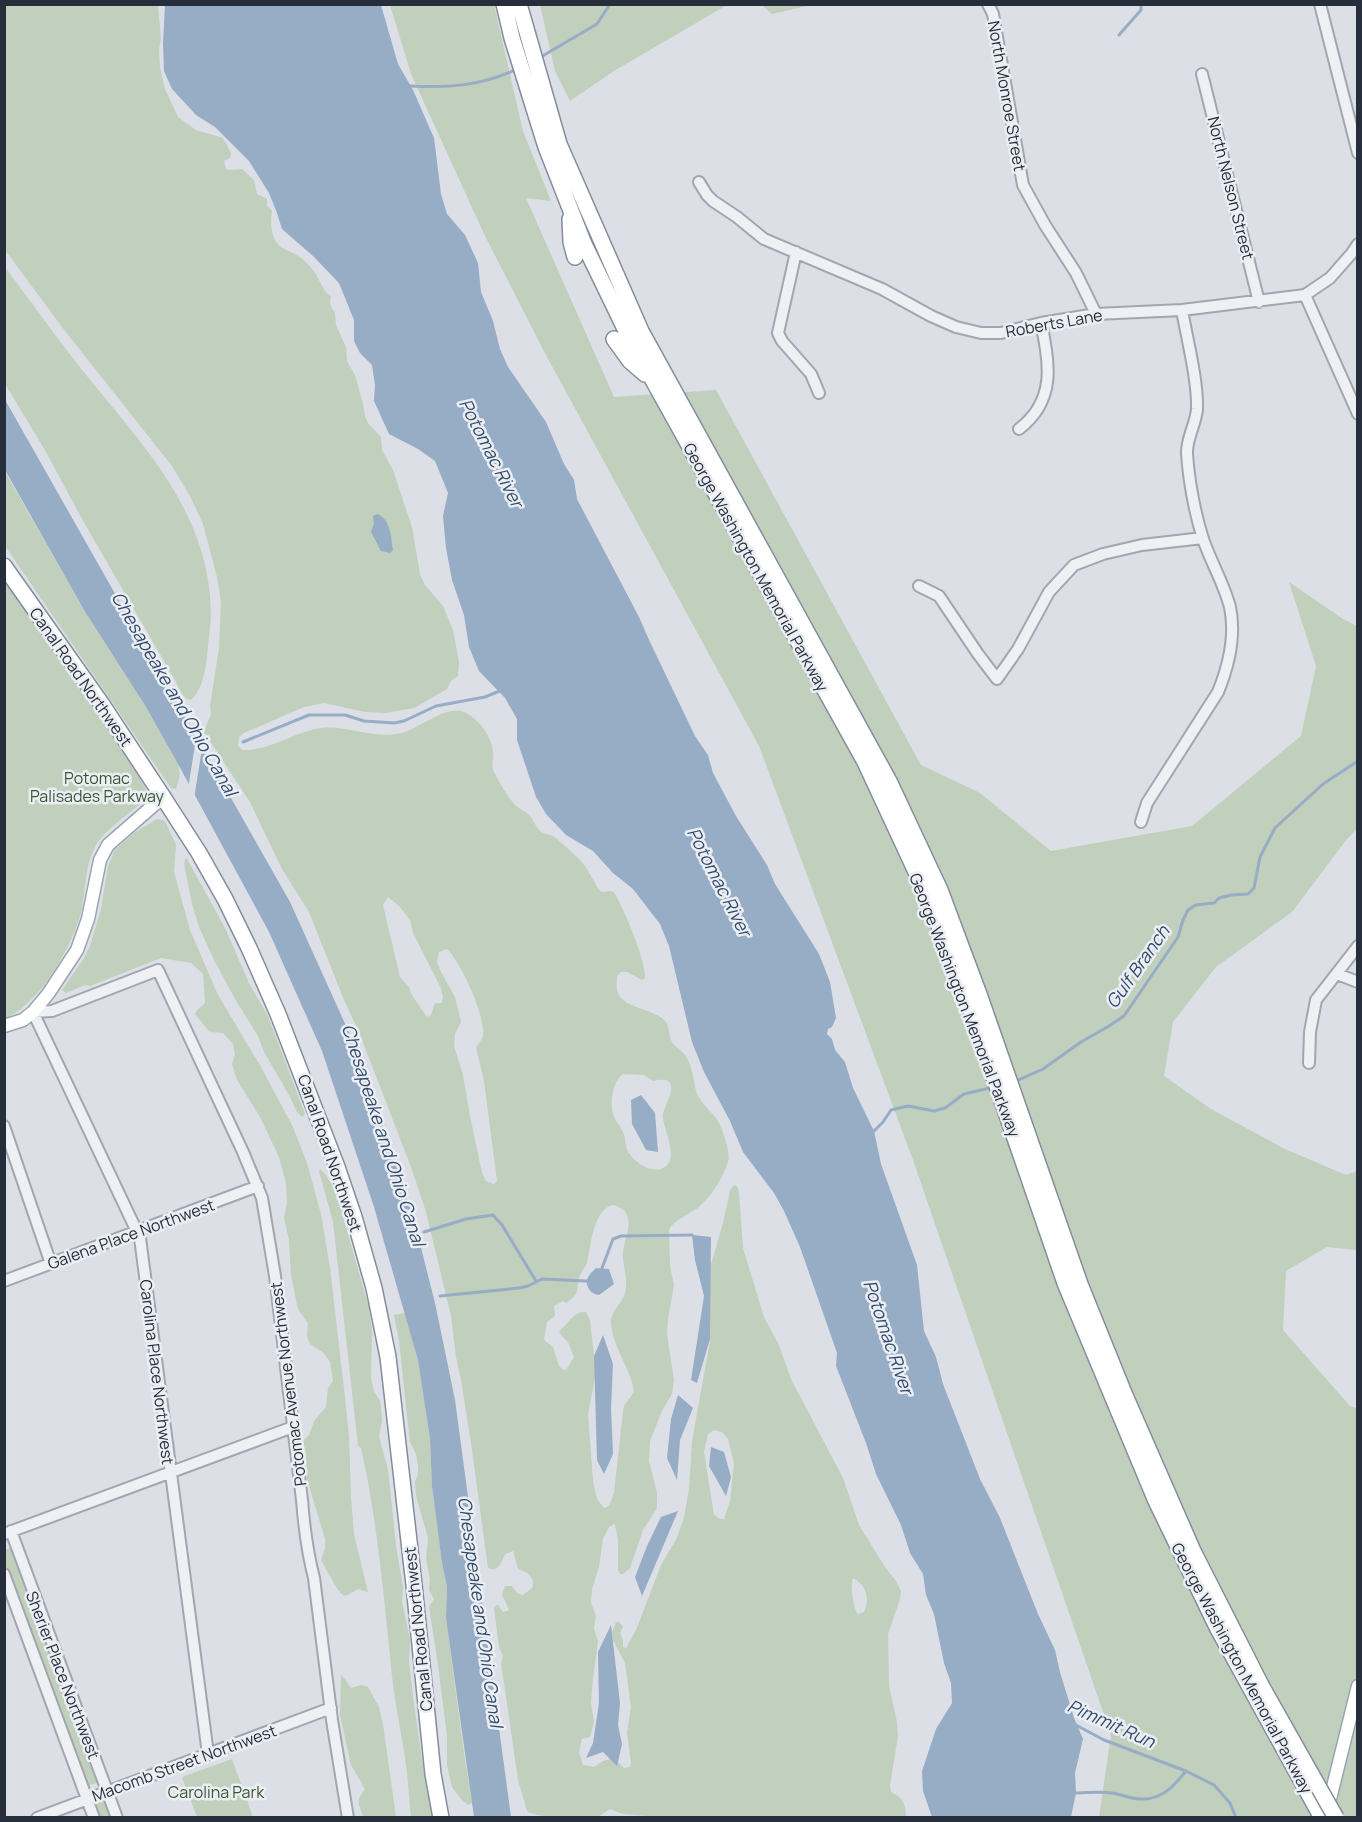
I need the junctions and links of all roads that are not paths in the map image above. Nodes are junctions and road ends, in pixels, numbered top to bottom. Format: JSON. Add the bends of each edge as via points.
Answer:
{"nodes":[{"id":1,"x":504,"y":4,"type":"edge"},
{"id":2,"x":519,"y":4,"type":"edge"},
{"id":3,"x":988,"y":4,"type":"edge"},
{"id":4,"x":1320,"y":4,"type":"edge"},
{"id":5,"x":1202,"y":74,"type":"dead end"},
{"id":6,"x":552,"y":145,"type":"junction"},
{"id":7,"x":1358,"y":153,"type":"edge"},
{"id":8,"x":699,"y":182,"type":"dead end"},
{"id":9,"x":569,"y":207,"type":"junction"},
{"id":10,"x":1358,"y":244,"type":"edge"},
{"id":11,"x":796,"y":252,"type":"junction"},
{"id":12,"x":575,"y":257,"type":"dead end"},
{"id":13,"x":1305,"y":295,"type":"junction"},
{"id":14,"x":1259,"y":302,"type":"junction"},
{"id":15,"x":1182,"y":310,"type":"junction"},
{"id":16,"x":1096,"y":314,"type":"junction"},
{"id":17,"x":1041,"y":323,"type":"junction"},
{"id":18,"x":614,"y":339,"type":"dead end"},
{"id":19,"x":653,"y":381,"type":"junction"},
{"id":20,"x":819,"y":393,"type":"dead end"},
{"id":21,"x":1358,"y":414,"type":"edge"},
{"id":22,"x":1019,"y":429,"type":"dead end"},
{"id":23,"x":1203,"y":538,"type":"junction"},
{"id":24,"x":4,"y":566,"type":"edge"},
{"id":25,"x":919,"y":586,"type":"dead end"},
{"id":26,"x":163,"y":797,"type":"junction"},
{"id":27,"x":1140,"y":822,"type":"dead end"},
{"id":28,"x":1358,"y":946,"type":"edge"},
{"id":29,"x":1337,"y":974,"type":"junction"},
{"id":30,"x":1358,"y":982,"type":"edge"},
{"id":31,"x":973,"y":998,"type":"junction"},
{"id":32,"x":33,"y":1012,"type":"junction"},
{"id":33,"x":4,"y":1026,"type":"edge"},
{"id":34,"x":1309,"y":1063,"type":"dead end"},
{"id":35,"x":4,"y":1126,"type":"edge"},
{"id":36,"x":258,"y":1186,"type":"junction"},
{"id":37,"x":137,"y":1232,"type":"junction"},
{"id":38,"x":51,"y":1264,"type":"junction"},
{"id":39,"x":4,"y":1281,"type":"edge"},
{"id":40,"x":293,"y":1427,"type":"junction"},
{"id":41,"x":170,"y":1472,"type":"junction"},
{"id":42,"x":8,"y":1532,"type":"edge"},
{"id":43,"x":4,"y":1574,"type":"edge"},
{"id":44,"x":1358,"y":1686,"type":"edge"},
{"id":45,"x":1255,"y":1687,"type":"junction"},
{"id":46,"x":331,"y":1708,"type":"junction"},
{"id":47,"x":208,"y":1754,"type":"junction"},
{"id":48,"x":107,"y":1792,"type":"junction"},
{"id":49,"x":87,"y":1799,"type":"junction"},
{"id":50,"x":445,"y":1817,"type":"edge"},
{"id":51,"x":37,"y":1818,"type":"edge"},
{"id":52,"x":94,"y":1818,"type":"edge"},
{"id":53,"x":117,"y":1818,"type":"edge"},
{"id":54,"x":348,"y":1818,"type":"edge"},
{"id":55,"x":1323,"y":1818,"type":"edge"},
{"id":56,"x":1336,"y":1818,"type":"edge"}],
"edges":[{"from":1,"to":6,"type":"highway","name":"George Washington Memorial Parkway","via":[[512,38]]},
{"from":2,"to":6,"type":"highway","name":"George Washington Memorial Parkway"},
{"from":3,"to":16,"type":"street","name":"North Monroe Street","via":[[993,14],[1023,185]]},
{"from":4,"to":7,"type":"street"},
{"from":5,"to":14,"type":"street","name":"North Nelson Street"},
{"from":6,"to":9,"type":"highway","name":"George Washington Memorial Parkway"},
{"from":6,"to":31,"type":"highway","name":"George Washington Memorial Parkway","via":[[640,331],[889,781],[940,891]]},
{"from":8,"to":11,"type":"street","name":"Roberts Lane","via":[[713,201],[764,238]]},
{"from":9,"to":12,"type":"highway"},
{"from":9,"to":19,"type":"highway","name":"George Washington Memorial Parkway"},
{"from":10,"to":13,"type":"street","name":"Roberts Lane","via":[[1330,278]]},
{"from":11,"to":17,"type":"street","name":"Roberts Lane","via":[[956,327],[1001,333]]},
{"from":11,"to":20,"type":"street","via":[[778,333],[811,374]]},
{"from":13,"to":14,"type":"street","name":"Roberts Lane"},
{"from":13,"to":21,"type":"street"},
{"from":14,"to":15,"type":"street","name":"Roberts Lane"},
{"from":15,"to":16,"type":"street","name":"Roberts Lane"},
{"from":15,"to":23,"type":"street","via":[[1197,410],[1187,451]]},
{"from":16,"to":17,"type":"street","name":"Roberts Lane"},
{"from":17,"to":22,"type":"street","via":[[1048,354],[1048,383],[1030,420]]},
{"from":18,"to":19,"type":"highway","via":[[630,361]]},
{"from":19,"to":31,"type":"highway","name":"George Washington Memorial Parkway","via":[[865,762]]},
{"from":23,"to":25,"type":"street","via":[[1142,545],[1074,565],[1050,592],[997,679],[939,596]]},
{"from":23,"to":27,"type":"street","via":[[1230,606],[1232,645],[1226,673],[1218,692],[1147,803]]},
{"from":24,"to":26,"type":"highway","name":"Canal Road Northwest"},
{"from":26,"to":32,"type":"main road","via":[[102,854],[81,944]]},
{"from":26,"to":50,"type":"highway","name":"Canal Road Northwest","via":[[225,898],[263,980],[354,1217],[391,1375],[433,1774]]},
{"from":28,"to":29,"type":"street"},
{"from":29,"to":30,"type":"street"},
{"from":29,"to":34,"type":"street","via":[[1316,1000]]},
{"from":31,"to":45,"type":"highway","name":"George Washington Memorial Parkway","via":[[1035,1173],[1124,1393]]},
{"from":32,"to":33,"type":"main road"},
{"from":32,"to":36,"type":"street","name":"Potomac Avenue Northwest","via":[[51,1011],[158,970]]},
{"from":32,"to":37,"type":"street","name":"Carolina Place Northwest"},
{"from":35,"to":38,"type":"street"},
{"from":36,"to":37,"type":"street","name":"Galena Place Northwest"},
{"from":36,"to":40,"type":"street","name":"Potomac Avenue Northwest","via":[[274,1267]]},
{"from":37,"to":38,"type":"street","name":"Galena Place Northwest"},
{"from":37,"to":41,"type":"street","name":"Carolina Place Northwest"},
{"from":38,"to":39,"type":"street","name":"Galena Place Northwest"},
{"from":40,"to":41,"type":"street"},
{"from":40,"to":46,"type":"street","name":"Potomac Avenue Northwest","via":[[303,1524]]},
{"from":41,"to":42,"type":"street"},
{"from":41,"to":47,"type":"street","name":"Carolina Place Northwest"},
{"from":42,"to":48,"type":"street","name":"Sherier Place Northwest"},
{"from":43,"to":49,"type":"street","name":"Sherier Place Northwest"},
{"from":44,"to":55,"type":"main road","via":[[1332,1797]]},
{"from":45,"to":55,"type":"highway","name":"George Washington Memorial Parkway"},
{"from":45,"to":56,"type":"highway","name":"George Washington Memorial Parkway","bridge":true},
{"from":46,"to":47,"type":"street","name":"Macomb Street Northwest"},
{"from":46,"to":54,"type":"street","name":"Potomac Avenue Northwest"},
{"from":47,"to":48,"type":"street","name":"Macomb Street Northwest"},
{"from":48,"to":49,"type":"street","name":"Macomb Street Northwest"},
{"from":48,"to":53,"type":"street","name":"Sherier Place Northwest"},
{"from":49,"to":51,"type":"street","name":"Macomb Street Northwest"},
{"from":49,"to":52,"type":"street","name":"Sherier Place Northwest"}]}
